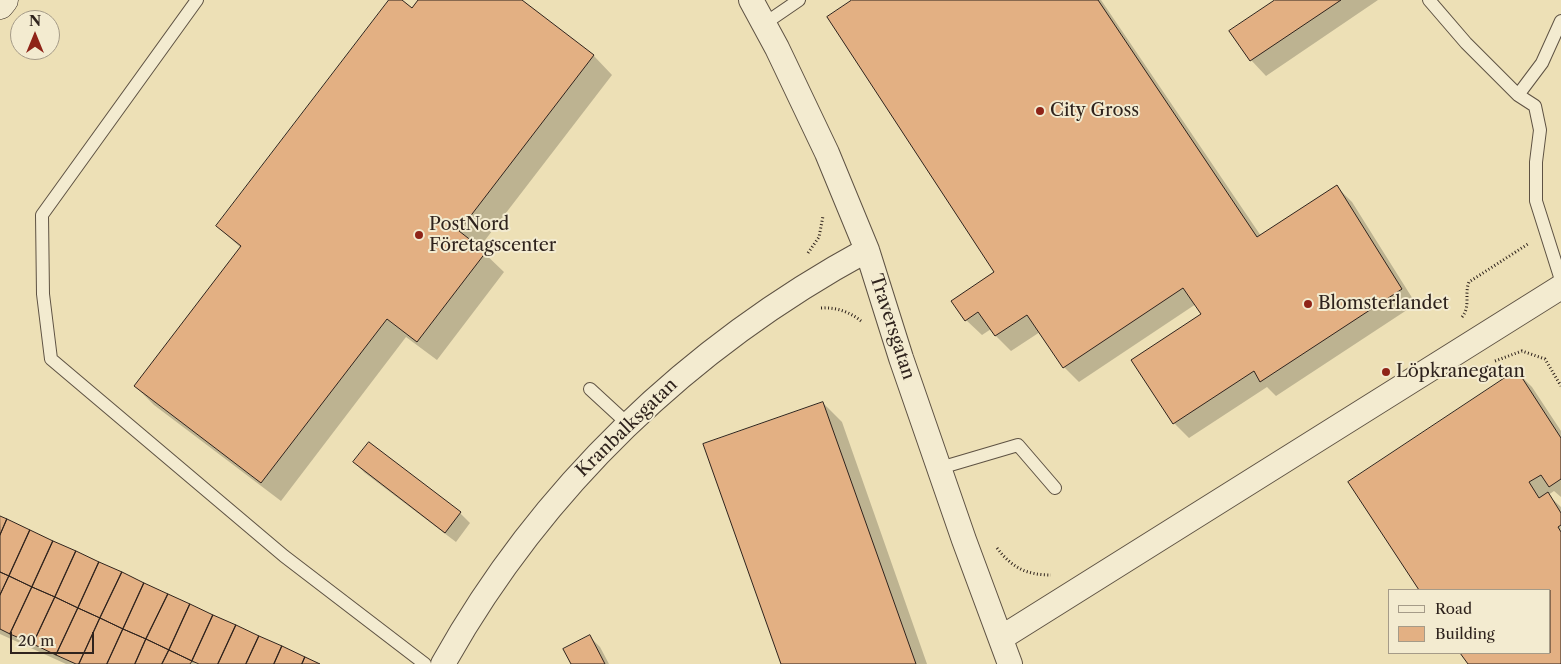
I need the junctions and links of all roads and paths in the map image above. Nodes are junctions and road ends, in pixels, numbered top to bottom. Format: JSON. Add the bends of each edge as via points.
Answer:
{"nodes":[{"id":1,"x":4,"y":0,"type":"edge"},
{"id":2,"x":197,"y":0,"type":"edge"},
{"id":3,"x":751,"y":0,"type":"edge"},
{"id":4,"x":799,"y":0,"type":"edge"},
{"id":5,"x":1430,"y":0,"type":"edge"},
{"id":6,"x":0,"y":5,"type":"edge"},
{"id":7,"x":1561,"y":21,"type":"edge"},
{"id":8,"x":764,"y":24,"type":"junction"},
{"id":9,"x":1518,"y":95,"type":"junction"},
{"id":10,"x":822,"y":210,"type":"dead end"},
{"id":11,"x":1546,"y":233,"type":"junction"},
{"id":12,"x":866,"y":250,"type":"junction"},
{"id":13,"x":812,"y":280,"type":"junction"},
{"id":14,"x":1561,"y":280,"type":"edge"},
{"id":15,"x":1561,"y":288,"type":"edge"},
{"id":16,"x":820,"y":308,"type":"dead end"},
{"id":17,"x":1455,"y":321,"type":"dead end"},
{"id":18,"x":1498,"y":360,"type":"dead end"},
{"id":19,"x":1561,"y":386,"type":"edge"},
{"id":20,"x":590,"y":389,"type":"dead end"},
{"id":21,"x":628,"y":424,"type":"junction"},
{"id":22,"x":940,"y":468,"type":"junction"},
{"id":23,"x":1055,"y":488,"type":"dead end"},
{"id":24,"x":964,"y":540,"type":"junction"},
{"id":25,"x":1058,"y":573,"type":"dead end"},
{"id":26,"x":1001,"y":638,"type":"junction"},
{"id":27,"x":424,"y":664,"type":"edge"},
{"id":28,"x":443,"y":664,"type":"edge"},
{"id":29,"x":1010,"y":664,"type":"edge"}],
"edges":[{"from":1,"to":6,"type":"street"},
{"from":2,"to":27,"type":"lane","via":[[42,215],[43,294],[51,359],[284,556]]},
{"from":3,"to":8,"type":"street","name":"Traversgatan"},
{"from":4,"to":8,"type":"lane"},
{"from":5,"to":9,"type":"lane","via":[[1466,43]]},
{"from":7,"to":9,"type":"lane","via":[[1542,63]]},
{"from":8,"to":12,"type":"street","name":"Traversgatan","via":[[827,153]]},
{"from":9,"to":11,"type":"lane","via":[[1535,106],[1540,130],[1536,201]]},
{"from":10,"to":13,"type":"path","via":[[819,236],[802,262]]},
{"from":11,"to":14,"type":"lane"},
{"from":11,"to":17,"type":"path","via":[[1469,282],[1466,312]]},
{"from":12,"to":13,"type":"street","name":"Kranbalksgatan"},
{"from":12,"to":22,"type":"street","name":"Traversgatan"},
{"from":13,"to":16,"type":"path","via":[[829,308]]},
{"from":13,"to":21,"type":"street","name":"Kranbalksgatan","via":[[708,353]]},
{"from":15,"to":26,"type":"street"},
{"from":18,"to":19,"type":"path","via":[[1522,351],[1545,359]]},
{"from":20,"to":21,"type":"lane"},
{"from":21,"to":28,"type":"street","name":"Kranbalksgatan","via":[[570,484],[530,533],[492,584]]},
{"from":22,"to":23,"type":"lane","via":[[1018,445]]},
{"from":22,"to":24,"type":"street","name":"Traversgatan"},
{"from":24,"to":25,"type":"path","via":[[988,534],[1003,556],[1020,570],[1036,575]]},
{"from":24,"to":26,"type":"street","name":"Traversgatan"},
{"from":26,"to":29,"type":"street","name":"Traversgatan"}]}
